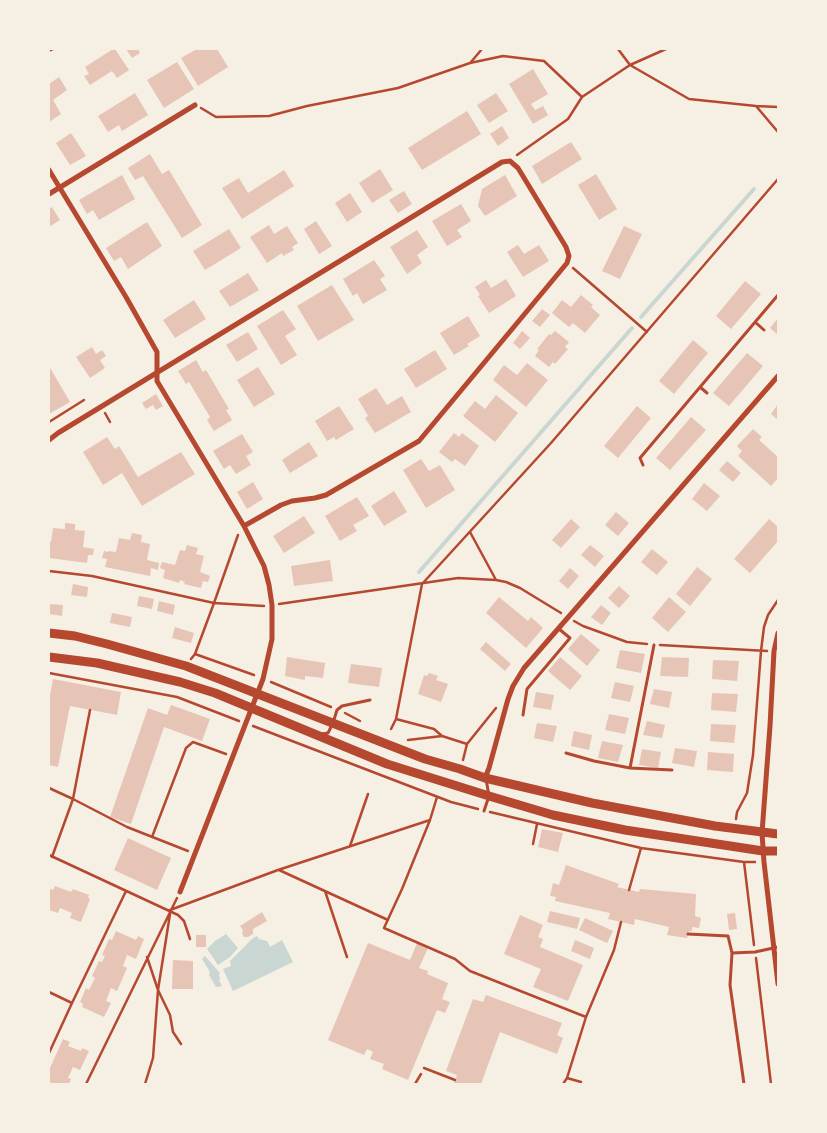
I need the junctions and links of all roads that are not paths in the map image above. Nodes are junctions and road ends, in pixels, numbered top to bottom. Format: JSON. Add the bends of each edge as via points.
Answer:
{"nodes":[{"id":1,"x":196,"y":104,"type":"road end"},
{"id":2,"x":49,"y":170,"type":"edge"},
{"id":3,"x":59,"y":188,"type":"junction"},
{"id":4,"x":49,"y":194,"type":"edge"},
{"id":5,"x":778,"y":295,"type":"edge"},
{"id":6,"x":755,"y":322,"type":"junction"},
{"id":7,"x":764,"y":330,"type":"dead end"},
{"id":8,"x":156,"y":372,"type":"junction"},
{"id":9,"x":778,"y":376,"type":"edge"},
{"id":10,"x":700,"y":387,"type":"junction"},
{"id":11,"x":707,"y":393,"type":"dead end"},
{"id":12,"x":49,"y":440,"type":"edge"},
{"id":13,"x":643,"y":465,"type":"dead end"},
{"id":14,"x":244,"y":526,"type":"junction"},
{"id":15,"x":558,"y":628,"type":"junction"},
{"id":16,"x":49,"y":633,"type":"edge"},
{"id":17,"x":778,"y":634,"type":"edge"},
{"id":18,"x":654,"y":645,"type":"road end"},
{"id":19,"x":49,"y":657,"type":"edge"},
{"id":20,"x":257,"y":694,"type":"junction"},
{"id":21,"x":370,"y":700,"type":"dead end"},
{"id":22,"x":252,"y":709,"type":"junction"},
{"id":23,"x":523,"y":715,"type":"dead end"},
{"id":24,"x":333,"y":723,"type":"junction"},
{"id":25,"x":316,"y":736,"type":"junction"},
{"id":26,"x":566,"y":753,"type":"dead end"},
{"id":27,"x":630,"y":768,"type":"junction"},
{"id":28,"x":672,"y":770,"type":"dead end"},
{"id":29,"x":485,"y":778,"type":"junction"},
{"id":30,"x":489,"y":796,"type":"junction"},
{"id":31,"x":484,"y":811,"type":"dead end"},
{"id":32,"x":762,"y":832,"type":"junction"},
{"id":33,"x":778,"y":834,"type":"edge"},
{"id":34,"x":763,"y":851,"type":"junction"},
{"id":35,"x":778,"y":852,"type":"edge"},
{"id":36,"x":180,"y":892,"type":"road end"},
{"id":37,"x":688,"y":934,"type":"dead end"},
{"id":38,"x":776,"y":947,"type":"edge"},
{"id":39,"x":732,"y":953,"type":"junction"},
{"id":40,"x":778,"y":984,"type":"edge"},
{"id":41,"x":744,"y":1084,"type":"edge"}],
"edges":[{"from":1,"to":3,"type":"street"},
{"from":2,"to":3,"type":"street"},
{"from":3,"to":4,"type":"street"},
{"from":3,"to":8,"type":"street","via":[[157,352]]},
{"from":5,"to":6,"type":"lane"},
{"from":6,"to":7,"type":"lane"},
{"from":6,"to":10,"type":"lane"},
{"from":8,"to":12,"type":"street"},
{"from":8,"to":14,"type":"street","via":[[157,381]]},
{"from":8,"to":14,"type":"street","via":[[502,162],[510,161],[518,168],[566,247],[567,263],[419,441],[326,495],[281,505]]},
{"from":9,"to":15,"type":"street"},
{"from":10,"to":11,"type":"lane"},
{"from":10,"to":13,"type":"lane","via":[[640,458]]},
{"from":14,"to":20,"type":"street","via":[[264,566],[272,605],[272,639]]},
{"from":15,"to":23,"type":"lane","via":[[570,638],[527,689]]},
{"from":15,"to":29,"type":"street","via":[[513,686]]},
{"from":16,"to":20,"type":"main road","via":[[75,636],[186,666]]},
{"from":17,"to":32,"type":"street","via":[[774,651]]},
{"from":18,"to":27,"type":"lane"},
{"from":19,"to":22,"type":"main road","via":[[97,663],[180,682]]},
{"from":20,"to":22,"type":"street"},
{"from":20,"to":24,"type":"main road"},
{"from":21,"to":24,"type":"lane","via":[[342,706],[336,710]]},
{"from":22,"to":25,"type":"main road"},
{"from":22,"to":36,"type":"street"},
{"from":24,"to":25,"type":"lane","via":[[328,733]]},
{"from":24,"to":29,"type":"main road","via":[[425,759]]},
{"from":25,"to":30,"type":"main road","via":[[388,764]]},
{"from":26,"to":27,"type":"lane"},
{"from":27,"to":28,"type":"lane"},
{"from":29,"to":30,"type":"lane"},
{"from":29,"to":32,"type":"main road","via":[[592,803]]},
{"from":30,"to":31,"type":"lane"},
{"from":30,"to":34,"type":"main road","via":[[553,815],[625,830]]},
{"from":32,"to":33,"type":"main road"},
{"from":32,"to":34,"type":"street"},
{"from":34,"to":35,"type":"main road"},
{"from":34,"to":38,"type":"street"},
{"from":37,"to":39,"type":"lane","via":[[728,936]]},
{"from":38,"to":39,"type":"lane"},
{"from":38,"to":40,"type":"street"},
{"from":39,"to":41,"type":"lane","via":[[730,985]]}]}
